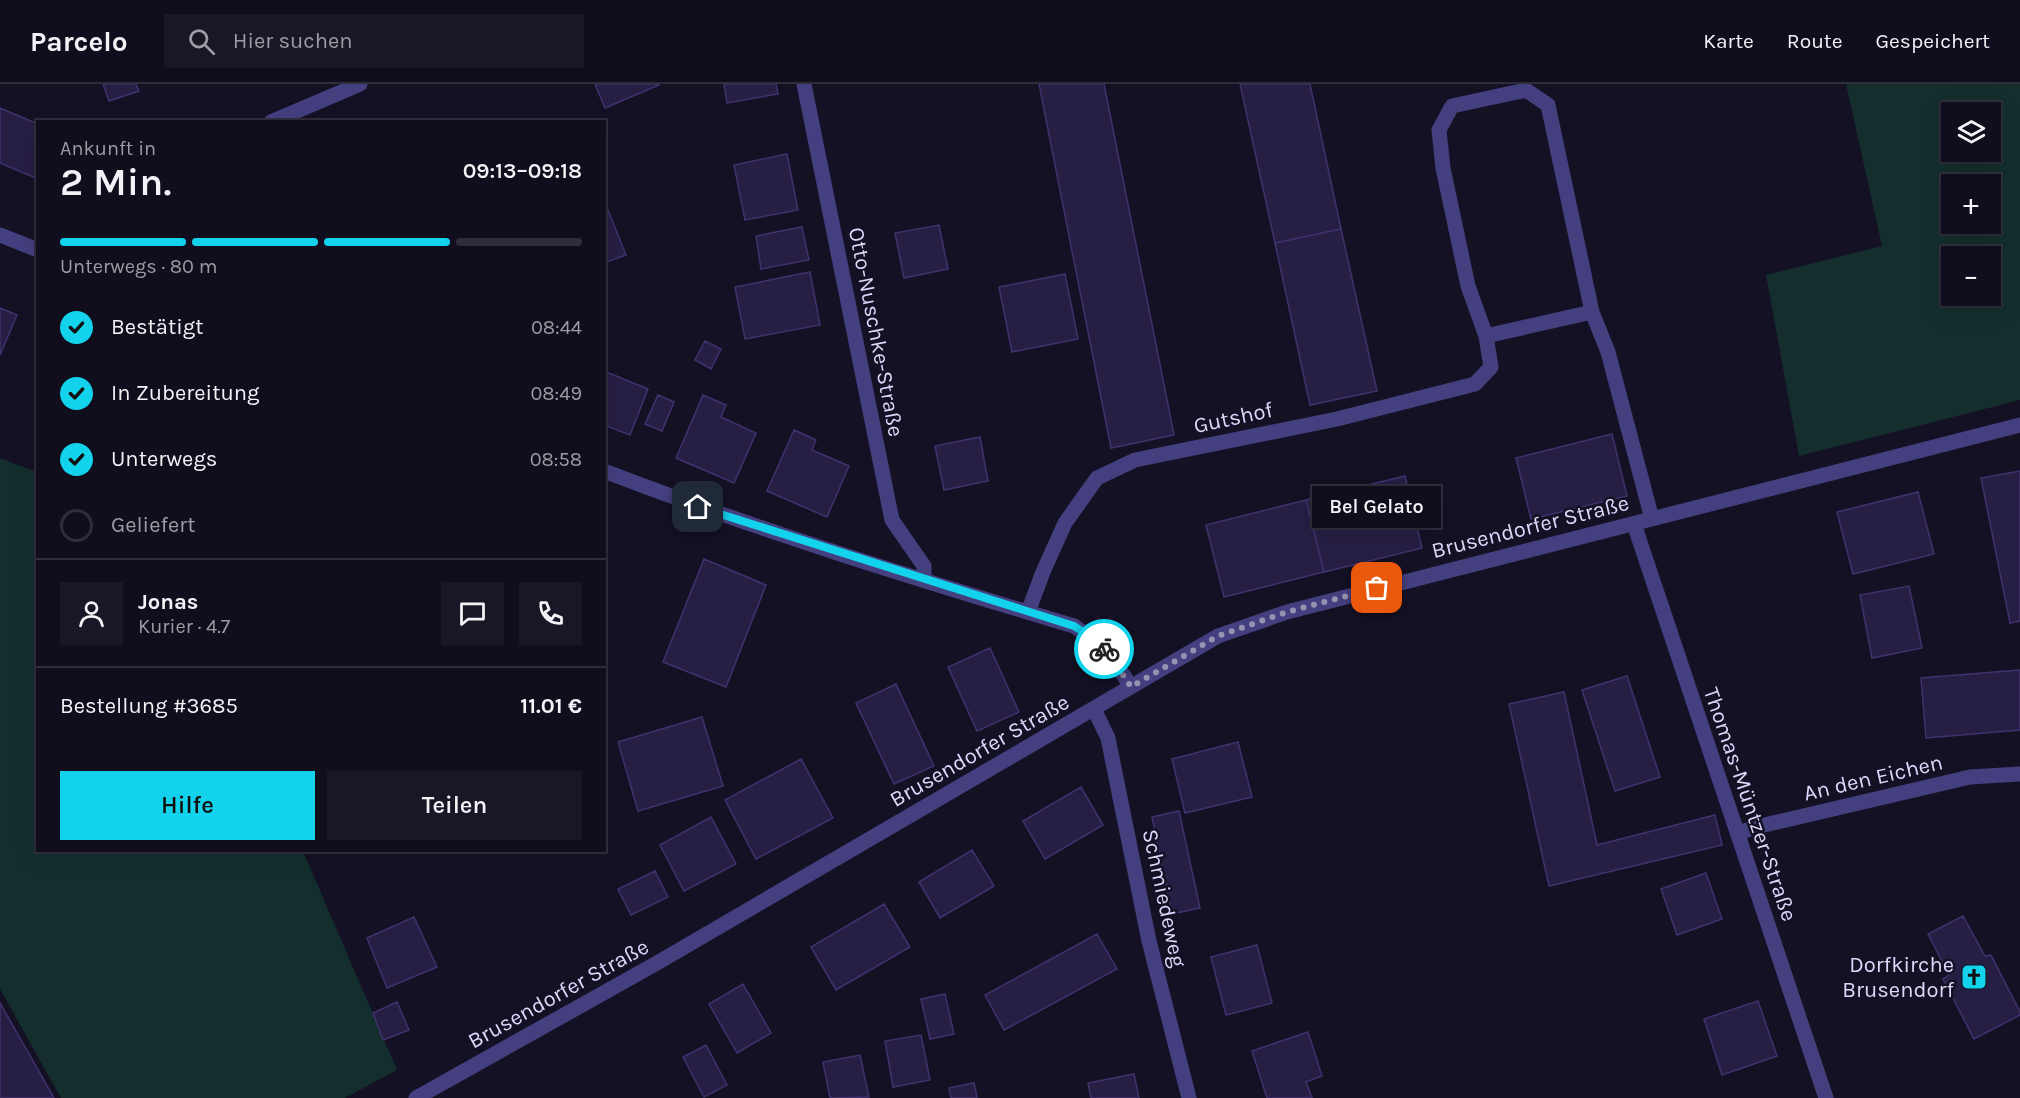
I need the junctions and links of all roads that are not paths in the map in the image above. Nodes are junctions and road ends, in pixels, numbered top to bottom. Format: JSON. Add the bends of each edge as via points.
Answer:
{"nodes":[{"id":1,"x":360,"y":84,"type":"edge"},
{"id":2,"x":804,"y":84,"type":"edge"},
{"id":3,"x":276,"y":120,"type":"edge"},
{"id":4,"x":0,"y":235,"type":"edge"},
{"id":5,"x":36,"y":249,"type":"edge"},
{"id":6,"x":1592,"y":312,"type":"junction"},
{"id":7,"x":1486,"y":336,"type":"junction"},
{"id":8,"x":2020,"y":425,"type":"edge"},
{"id":9,"x":606,"y":472,"type":"edge"},
{"id":10,"x":1652,"y":519,"type":"junction"},
{"id":11,"x":1634,"y":524,"type":"junction"},
{"id":12,"x":924,"y":580,"type":"junction"},
{"id":13,"x":1028,"y":612,"type":"junction"},
{"id":14,"x":1131,"y":687,"type":"junction"},
{"id":15,"x":1094,"y":709,"type":"junction"},
{"id":16,"x":2020,"y":774,"type":"edge"},
{"id":17,"x":1738,"y":834,"type":"junction"},
{"id":18,"x":416,"y":1098,"type":"edge"},
{"id":19,"x":1188,"y":1098,"type":"edge"},
{"id":20,"x":1826,"y":1098,"type":"edge"}],
"edges":[{"from":1,"to":3,"type":"street"},
{"from":2,"to":12,"type":"street","name":"Otto-Nuschke-Straße","via":[[892,520],[924,566]]},
{"from":4,"to":5,"type":"street"},
{"from":6,"to":7,"type":"street"},
{"from":6,"to":7,"type":"street","name":"Gutshof","via":[[1548,105],[1526,90],[1452,106],[1439,130],[1443,168],[1468,286]]},
{"from":6,"to":10,"type":"street","name":"Gutshof","via":[[1608,352]]},
{"from":7,"to":13,"type":"street","name":"Gutshof","via":[[1491,367],[1475,384],[1337,418],[1135,460],[1097,478],[1065,523]]},
{"from":8,"to":10,"type":"street","name":"Brusendorfer Straße"},
{"from":9,"to":12,"type":"street","via":[[698,507]]},
{"from":10,"to":11,"type":"street","name":"Brusendorfer Straße"},
{"from":11,"to":14,"type":"street","name":"Brusendorfer Straße","via":[[1287,612],[1218,636]]},
{"from":11,"to":17,"type":"street","name":"Thomas-Müntzer-Straße"},
{"from":12,"to":13,"type":"street"},
{"from":13,"to":14,"type":"street","via":[[1074,626],[1096,640]]},
{"from":14,"to":15,"type":"street","name":"Brusendorfer Straße"},
{"from":15,"to":18,"type":"street","name":"Brusendorfer Straße"},
{"from":15,"to":19,"type":"street","name":"Schmiedeweg","via":[[1108,738],[1149,940]]},
{"from":16,"to":17,"type":"street","name":"An den Eichen","via":[[1970,777]]},
{"from":17,"to":20,"type":"street","name":"Thomas-Müntzer-Straße"}]}
